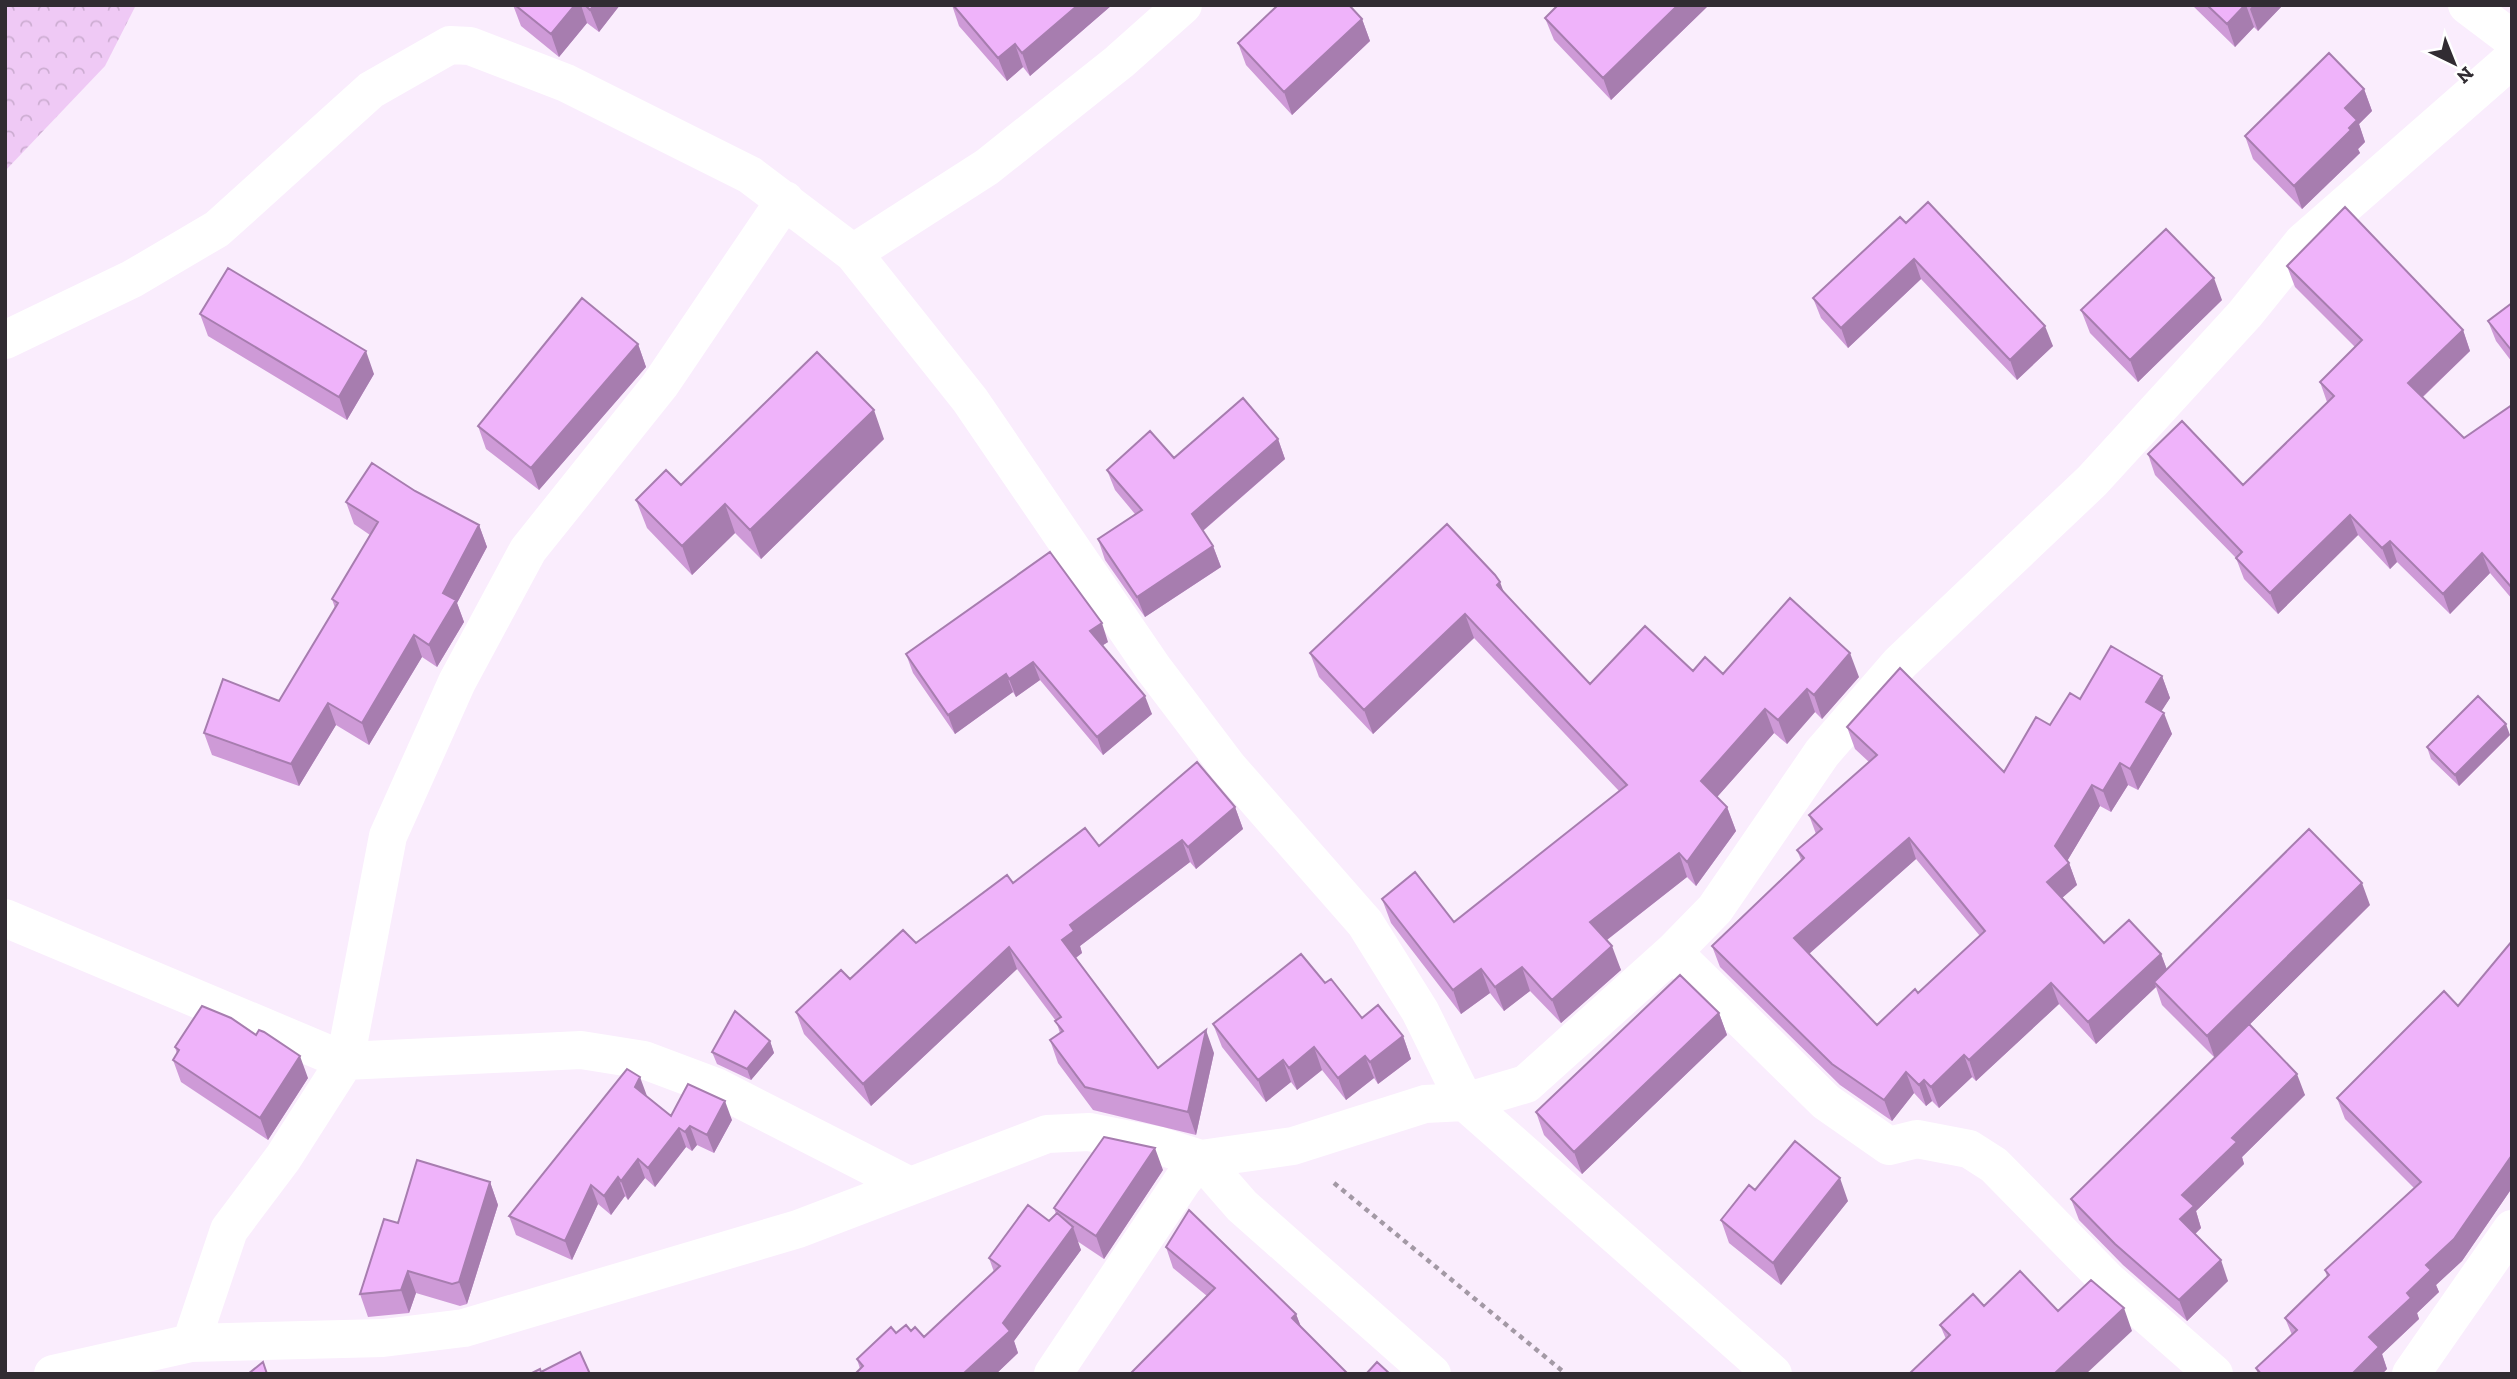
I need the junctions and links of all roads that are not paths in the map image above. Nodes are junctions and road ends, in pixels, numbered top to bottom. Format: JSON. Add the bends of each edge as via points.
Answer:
{"nodes":[{"id":1,"x":1183,"y":5,"type":"edge"},
{"id":2,"x":2467,"y":5,"type":"edge"},
{"id":3,"x":2512,"y":39,"type":"edge"},
{"id":4,"x":2512,"y":59,"type":"edge"},
{"id":5,"x":785,"y":200,"type":"junction"},
{"id":6,"x":853,"y":253,"type":"junction"},
{"id":7,"x":5,"y":340,"type":"edge"},
{"id":8,"x":5,"y":918,"type":"edge"},
{"id":9,"x":1673,"y":952,"type":"junction"},
{"id":10,"x":345,"y":1061,"type":"junction"},
{"id":11,"x":1465,"y":1102,"type":"junction"},
{"id":12,"x":1202,"y":1158,"type":"junction"},
{"id":13,"x":908,"y":1185,"type":"junction"},
{"id":14,"x":2512,"y":1229,"type":"edge"},
{"id":15,"x":191,"y":1343,"type":"junction"},
{"id":16,"x":52,"y":1374,"type":"edge"},
{"id":17,"x":1053,"y":1374,"type":"edge"},
{"id":18,"x":1432,"y":1374,"type":"edge"},
{"id":19,"x":1773,"y":1374,"type":"edge"},
{"id":20,"x":2214,"y":1374,"type":"edge"},
{"id":21,"x":2411,"y":1374,"type":"edge"}],
"edges":[{"from":1,"to":6,"type":"street","via":[[987,167]]},
{"from":2,"to":3,"type":"street"},
{"from":4,"to":9,"type":"street","via":[[2303,242],[2245,314],[2092,481],[1900,663],[1822,753],[1715,909]]},
{"from":5,"to":6,"type":"street"},
{"from":5,"to":7,"type":"street","via":[[750,176],[566,83],[470,46],[450,45],[371,90],[217,229],[132,279]]},
{"from":5,"to":10,"type":"street","via":[[660,384],[528,550],[457,682],[387,836]]},
{"from":6,"to":11,"type":"street","via":[[970,400],[1153,668],[1220,756],[1365,923],[1420,1010]]},
{"from":8,"to":10,"type":"street"},
{"from":9,"to":11,"type":"street","via":[[1526,1084]]},
{"from":9,"to":20,"type":"street","via":[[1826,1102],[1889,1146],[1917,1139],[1969,1149],[1994,1165],[2108,1281]]},
{"from":10,"to":13,"type":"street","via":[[581,1050],[643,1060],[716,1087]]},
{"from":10,"to":15,"type":"street","via":[[283,1158],[229,1230]]},
{"from":11,"to":12,"type":"street","via":[[1425,1104],[1293,1146]]},
{"from":11,"to":19,"type":"street"},
{"from":12,"to":13,"type":"street","via":[[1089,1132],[1047,1134]]},
{"from":12,"to":17,"type":"street"},
{"from":12,"to":18,"type":"street","via":[[1242,1206]]},
{"from":13,"to":15,"type":"street","via":[[798,1229],[464,1328],[383,1338]]},
{"from":14,"to":21,"type":"street"},
{"from":15,"to":16,"type":"street"}]}
